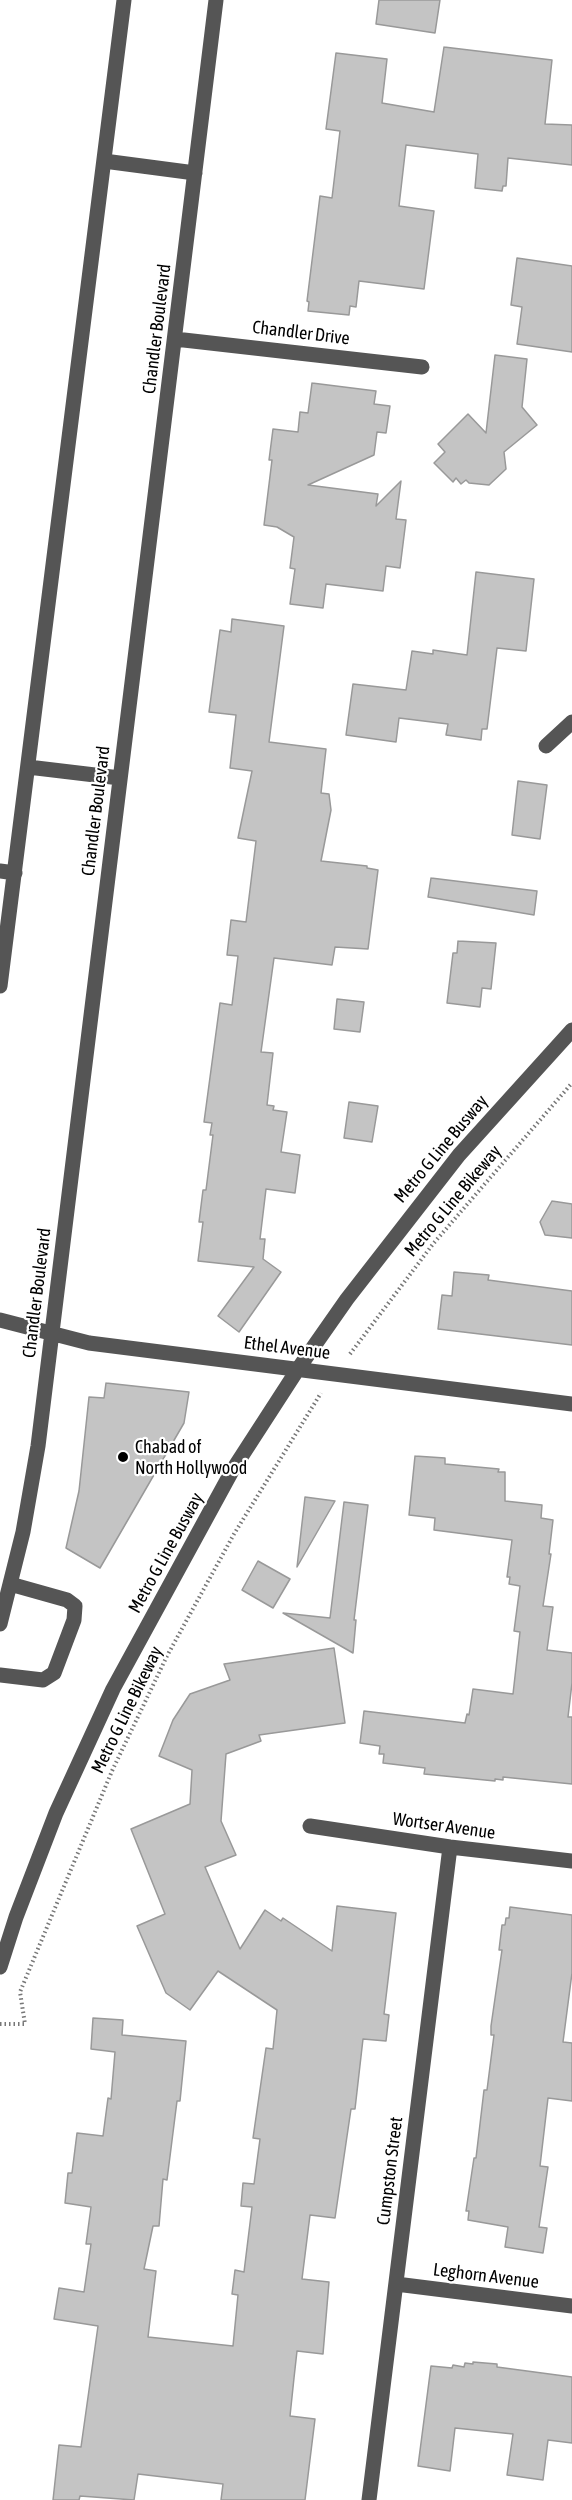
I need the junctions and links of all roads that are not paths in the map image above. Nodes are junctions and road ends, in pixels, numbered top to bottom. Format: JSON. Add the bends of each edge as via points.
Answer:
{"nodes":[{"id":1,"x":124,"y":0,"type":"edge"},
{"id":2,"x":216,"y":0,"type":"edge"},
{"id":3,"x":104,"y":161,"type":"junction"},
{"id":4,"x":195,"y":173,"type":"junction"},
{"id":5,"x":175,"y":339,"type":"junction"},
{"id":6,"x":422,"y":367,"type":"dead end"},
{"id":7,"x":572,"y":722,"type":"edge"},
{"id":8,"x":546,"y":746,"type":"dead end"},
{"id":9,"x":28,"y":767,"type":"junction"},
{"id":10,"x":120,"y":778,"type":"junction"},
{"id":11,"x":8,"y":872,"type":"edge"},
{"id":12,"x":0,"y":986,"type":"edge"},
{"id":13,"x":572,"y":1030,"type":"edge"},
{"id":14,"x":0,"y":1320,"type":"edge"},
{"id":15,"x":51,"y":1333,"type":"junction"},
{"id":16,"x":298,"y":1370,"type":"junction"},
{"id":17,"x":572,"y":1404,"type":"edge"},
{"id":18,"x":10,"y":1584,"type":"junction"},
{"id":19,"x":0,"y":1624,"type":"edge"},
{"id":20,"x":0,"y":1675,"type":"edge"},
{"id":21,"x":310,"y":1826,"type":"dead end"},
{"id":22,"x":450,"y":1847,"type":"junction"},
{"id":23,"x":572,"y":1861,"type":"edge"},
{"id":24,"x":0,"y":1967,"type":"edge"},
{"id":25,"x":396,"y":2284,"type":"junction"},
{"id":26,"x":572,"y":2306,"type":"edge"},
{"id":27,"x":369,"y":2500,"type":"edge"}],
"edges":[{"from":1,"to":3,"type":"street"},
{"from":2,"to":4,"type":"street","name":"Chandler Boulevard"},
{"from":3,"to":4,"type":"street"},
{"from":3,"to":9,"type":"street"},
{"from":4,"to":5,"type":"street","name":"Chandler Boulevard"},
{"from":5,"to":6,"type":"street","name":"Chandler Drive"},
{"from":5,"to":10,"type":"street","name":"Chandler Boulevard"},
{"from":7,"to":8,"type":"street"},
{"from":9,"to":10,"type":"street"},
{"from":9,"to":11,"type":"street"},
{"from":10,"to":15,"type":"street","name":"Chandler Boulevard"},
{"from":11,"to":12,"type":"street"},
{"from":13,"to":16,"type":"street","name":"Metro G Line Busway","via":[[459,1155],[347,1299]]},
{"from":14,"to":15,"type":"street","name":"Ethel Avenue"},
{"from":15,"to":16,"type":"street","name":"Ethel Avenue","via":[[89,1342]]},
{"from":15,"to":18,"type":"street","name":"Chandler Boulevard","via":[[38,1446]]},
{"from":16,"to":17,"type":"street","name":"Ethel Avenue"},
{"from":16,"to":24,"type":"street","name":"Metro G Line Busway","via":[[232,1471],[113,1689],[56,1813]]},
{"from":18,"to":19,"type":"street","name":"Chandler Boulevard"},
{"from":18,"to":20,"type":"street","via":[[67,1600],[75,1606],[74,1620],[54,1673],[43,1680]]},
{"from":21,"to":22,"type":"street","name":"Wortser Avenue"},
{"from":22,"to":23,"type":"street","name":"Wortser Avenue"},
{"from":22,"to":25,"type":"street","name":"Cumpston Street"},
{"from":25,"to":26,"type":"street","name":"Leghorn Avenue"},
{"from":25,"to":27,"type":"street","name":"Cumpston Street"}]}
